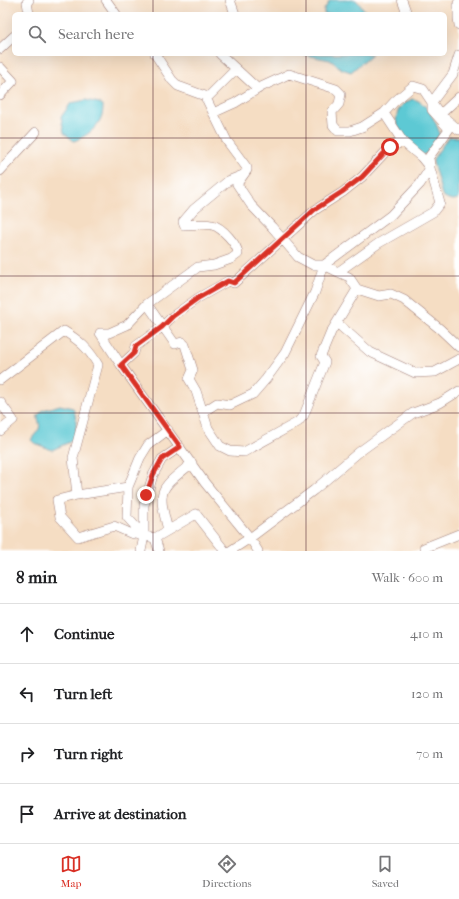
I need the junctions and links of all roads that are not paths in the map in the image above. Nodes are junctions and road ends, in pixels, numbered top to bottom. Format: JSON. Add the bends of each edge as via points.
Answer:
{"nodes":[{"id":1,"x":29,"y":0,"type":"edge"},
{"id":2,"x":106,"y":0,"type":"edge"},
{"id":3,"x":230,"y":0,"type":"edge"},
{"id":4,"x":402,"y":0,"type":"edge"},
{"id":5,"x":459,"y":2,"type":"edge"},
{"id":6,"x":29,"y":12,"type":"edge"},
{"id":7,"x":115,"y":12,"type":"edge"},
{"id":8,"x":233,"y":12,"type":"edge"},
{"id":9,"x":406,"y":12,"type":"edge"},
{"id":10,"x":459,"y":25,"type":"edge"},
{"id":11,"x":12,"y":38,"type":"edge"},
{"id":12,"x":0,"y":49,"type":"edge"},
{"id":13,"x":459,"y":55,"type":"edge"},
{"id":14,"x":156,"y":56,"type":"edge"},
{"id":15,"x":222,"y":56,"type":"edge"},
{"id":16,"x":0,"y":67,"type":"edge"},
{"id":17,"x":236,"y":69,"type":"junction"},
{"id":18,"x":258,"y":89,"type":"junction"},
{"id":19,"x":0,"y":95,"type":"edge"},
{"id":20,"x":459,"y":97,"type":"edge"},
{"id":21,"x":206,"y":99,"type":"junction"},
{"id":22,"x":432,"y":102,"type":"junction"},
{"id":23,"x":213,"y":113,"type":"junction"},
{"id":24,"x":384,"y":113,"type":"junction"},
{"id":25,"x":440,"y":113,"type":"junction"},
{"id":26,"x":459,"y":130,"type":"edge"},
{"id":27,"x":36,"y":132,"type":"dead end"},
{"id":28,"x":403,"y":142,"type":"junction"},
{"id":29,"x":430,"y":168,"type":"junction"},
{"id":30,"x":0,"y":171,"type":"edge"},
{"id":31,"x":243,"y":175,"type":"junction"},
{"id":32,"x":283,"y":239,"type":"junction"},
{"id":33,"x":324,"y":266,"type":"junction"},
{"id":34,"x":338,"y":272,"type":"junction"},
{"id":35,"x":357,"y":288,"type":"junction"},
{"id":36,"x":147,"y":304,"type":"junction"},
{"id":37,"x":337,"y":323,"type":"junction"},
{"id":38,"x":162,"y":327,"type":"junction"},
{"id":39,"x":459,"y":347,"type":"edge"},
{"id":40,"x":459,"y":359,"type":"edge"},
{"id":41,"x":121,"y":365,"type":"junction"},
{"id":42,"x":0,"y":380,"type":"edge"},
{"id":43,"x":459,"y":391,"type":"edge"},
{"id":44,"x":0,"y":402,"type":"edge"},
{"id":45,"x":203,"y":412,"type":"junction"},
{"id":46,"x":168,"y":430,"type":"junction"},
{"id":47,"x":0,"y":432,"type":"edge"},
{"id":48,"x":180,"y":447,"type":"junction"},
{"id":49,"x":192,"y":463,"type":"junction"},
{"id":50,"x":128,"y":487,"type":"junction"},
{"id":51,"x":77,"y":495,"type":"junction"},
{"id":52,"x":168,"y":530,"type":"junction"},
{"id":53,"x":459,"y":534,"type":"edge"},
{"id":54,"x":144,"y":536,"type":"junction"},
{"id":55,"x":155,"y":538,"type":"junction"},
{"id":56,"x":250,"y":538,"type":"junction"},
{"id":57,"x":141,"y":551,"type":"edge"},
{"id":58,"x":159,"y":551,"type":"edge"},
{"id":59,"x":225,"y":551,"type":"edge"},
{"id":60,"x":230,"y":551,"type":"edge"},
{"id":61,"x":258,"y":551,"type":"edge"},
{"id":62,"x":425,"y":551,"type":"edge"}],
"edges":[{"from":1,"to":6,"type":"street"},
{"from":2,"to":7,"type":"street"},
{"from":3,"to":8,"type":"street"},
{"from":4,"to":9,"type":"street"},
{"from":5,"to":10,"type":"street"},
{"from":11,"to":12,"type":"street"},
{"from":13,"to":22,"type":"street","via":[[453,74]]},
{"from":14,"to":21,"type":"street","via":[[178,86],[205,96]]},
{"from":15,"to":17,"type":"street"},
{"from":16,"to":19,"type":"street","via":[[13,81]]},
{"from":17,"to":18,"type":"street"},
{"from":17,"to":21,"type":"street"},
{"from":18,"to":23,"type":"street"},
{"from":18,"to":24,"type":"street","via":[[289,74],[336,89],[341,94],[339,104],[332,112],[332,120],[338,131],[362,127]]},
{"from":20,"to":25,"type":"street"},
{"from":21,"to":23,"type":"street"},
{"from":22,"to":24,"type":"street","via":[[423,88],[412,86]]},
{"from":22,"to":25,"type":"street"},
{"from":22,"to":29,"type":"street","via":[[432,110],[449,129],[429,157]]},
{"from":23,"to":31,"type":"street","via":[[247,170]]},
{"from":24,"to":28,"type":"street"},
{"from":25,"to":26,"type":"street"},
{"from":27,"to":30,"type":"street"},
{"from":28,"to":29,"type":"street"},
{"from":28,"to":32,"type":"street","via":[[390,147],[362,177],[314,210]]},
{"from":29,"to":33,"type":"street","via":[[420,184],[391,215]]},
{"from":29,"to":34,"type":"street","via":[[440,204],[433,212],[379,243]]},
{"from":31,"to":32,"type":"street","via":[[237,184],[251,205]]},
{"from":31,"to":36,"type":"street","via":[[228,181],[194,209],[184,222],[184,225],[213,225],[226,234],[238,249],[238,254],[214,265],[198,267]]},
{"from":32,"to":33,"type":"street","via":[[298,257],[313,265]]},
{"from":32,"to":38,"type":"street","via":[[234,283],[228,281],[198,298]]},
{"from":33,"to":34,"type":"street"},
{"from":33,"to":45,"type":"street","via":[[315,292],[285,353],[266,379],[253,394],[230,404],[217,403]]},
{"from":34,"to":35,"type":"street","via":[[349,278]]},
{"from":35,"to":37,"type":"street"},
{"from":35,"to":39,"type":"street","via":[[379,296],[391,294],[404,300]]},
{"from":36,"to":38,"type":"street"},
{"from":36,"to":41,"type":"street","via":[[127,325],[109,333],[100,333]]},
{"from":37,"to":40,"type":"street","via":[[370,352],[415,373],[435,372]]},
{"from":37,"to":45,"type":"street","via":[[321,356],[324,362],[304,415],[298,422],[244,452],[230,451],[220,446],[208,428]]},
{"from":38,"to":41,"type":"street","via":[[136,346],[134,353]]},
{"from":38,"to":45,"type":"street","via":[[175,344],[182,342],[185,345],[193,370],[189,379]]},
{"from":41,"to":46,"type":"street"},
{"from":42,"to":51,"type":"street","via":[[64,331],[91,353],[98,365],[73,458]]},
{"from":43,"to":56,"type":"street","via":[[402,421]]},
{"from":44,"to":47,"type":"street","via":[[13,420]]},
{"from":46,"to":48,"type":"street"},
{"from":46,"to":50,"type":"street","via":[[148,445]]},
{"from":48,"to":49,"type":"street"},
{"from":48,"to":54,"type":"street","via":[[162,459],[153,475],[144,505]]},
{"from":49,"to":52,"type":"street","via":[[165,486],[161,504]]},
{"from":49,"to":56,"type":"street"},
{"from":50,"to":51,"type":"street"},
{"from":50,"to":54,"type":"street","via":[[127,517]]},
{"from":51,"to":54,"type":"street","via":[[57,500],[60,517],[78,537],[114,526]]},
{"from":52,"to":55,"type":"street"},
{"from":52,"to":59,"type":"street","via":[[196,514]]},
{"from":53,"to":62,"type":"street","via":[[424,548]]},
{"from":54,"to":55,"type":"street"},
{"from":54,"to":57,"type":"street"},
{"from":55,"to":58,"type":"street"},
{"from":56,"to":60,"type":"street"},
{"from":56,"to":61,"type":"street"}]}
